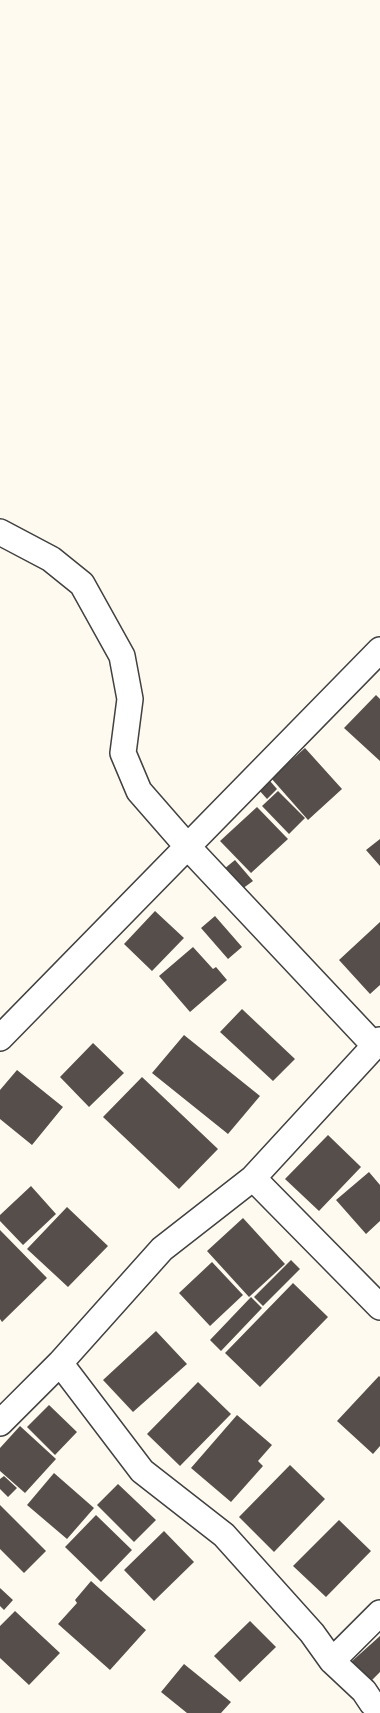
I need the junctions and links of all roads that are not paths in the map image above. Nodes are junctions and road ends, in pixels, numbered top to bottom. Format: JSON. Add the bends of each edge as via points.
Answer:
{"nodes":[{"id":1,"x":0,"y":532,"type":"edge"},
{"id":2,"x":380,"y":650,"type":"edge"},
{"id":3,"x":188,"y":846,"type":"junction"},
{"id":4,"x":0,"y":1038,"type":"edge"},
{"id":5,"x":377,"y":1043,"type":"edge"},
{"id":6,"x":253,"y":1178,"type":"junction"},
{"id":7,"x":380,"y":1307,"type":"edge"},
{"id":8,"x":60,"y":1363,"type":"junction"},
{"id":9,"x":0,"y":1423,"type":"edge"},
{"id":10,"x":380,"y":1613,"type":"edge"},
{"id":11,"x":332,"y":1661,"type":"junction"},
{"id":12,"x":380,"y":1710,"type":"edge"}],
"edges":[{"from":1,"to":3,"type":"street","via":[[51,559],[82,584],[122,656],[130,699],[123,753],[139,791]]},
{"from":2,"to":3,"type":"street"},
{"from":3,"to":4,"type":"street"},
{"from":3,"to":5,"type":"street"},
{"from":5,"to":6,"type":"street"},
{"from":6,"to":7,"type":"street"},
{"from":6,"to":8,"type":"street","via":[[162,1249]]},
{"from":8,"to":9,"type":"street"},
{"from":8,"to":11,"type":"street","via":[[142,1471],[224,1534],[312,1633]]},
{"from":10,"to":11,"type":"street"},
{"from":11,"to":12,"type":"street"}]}
